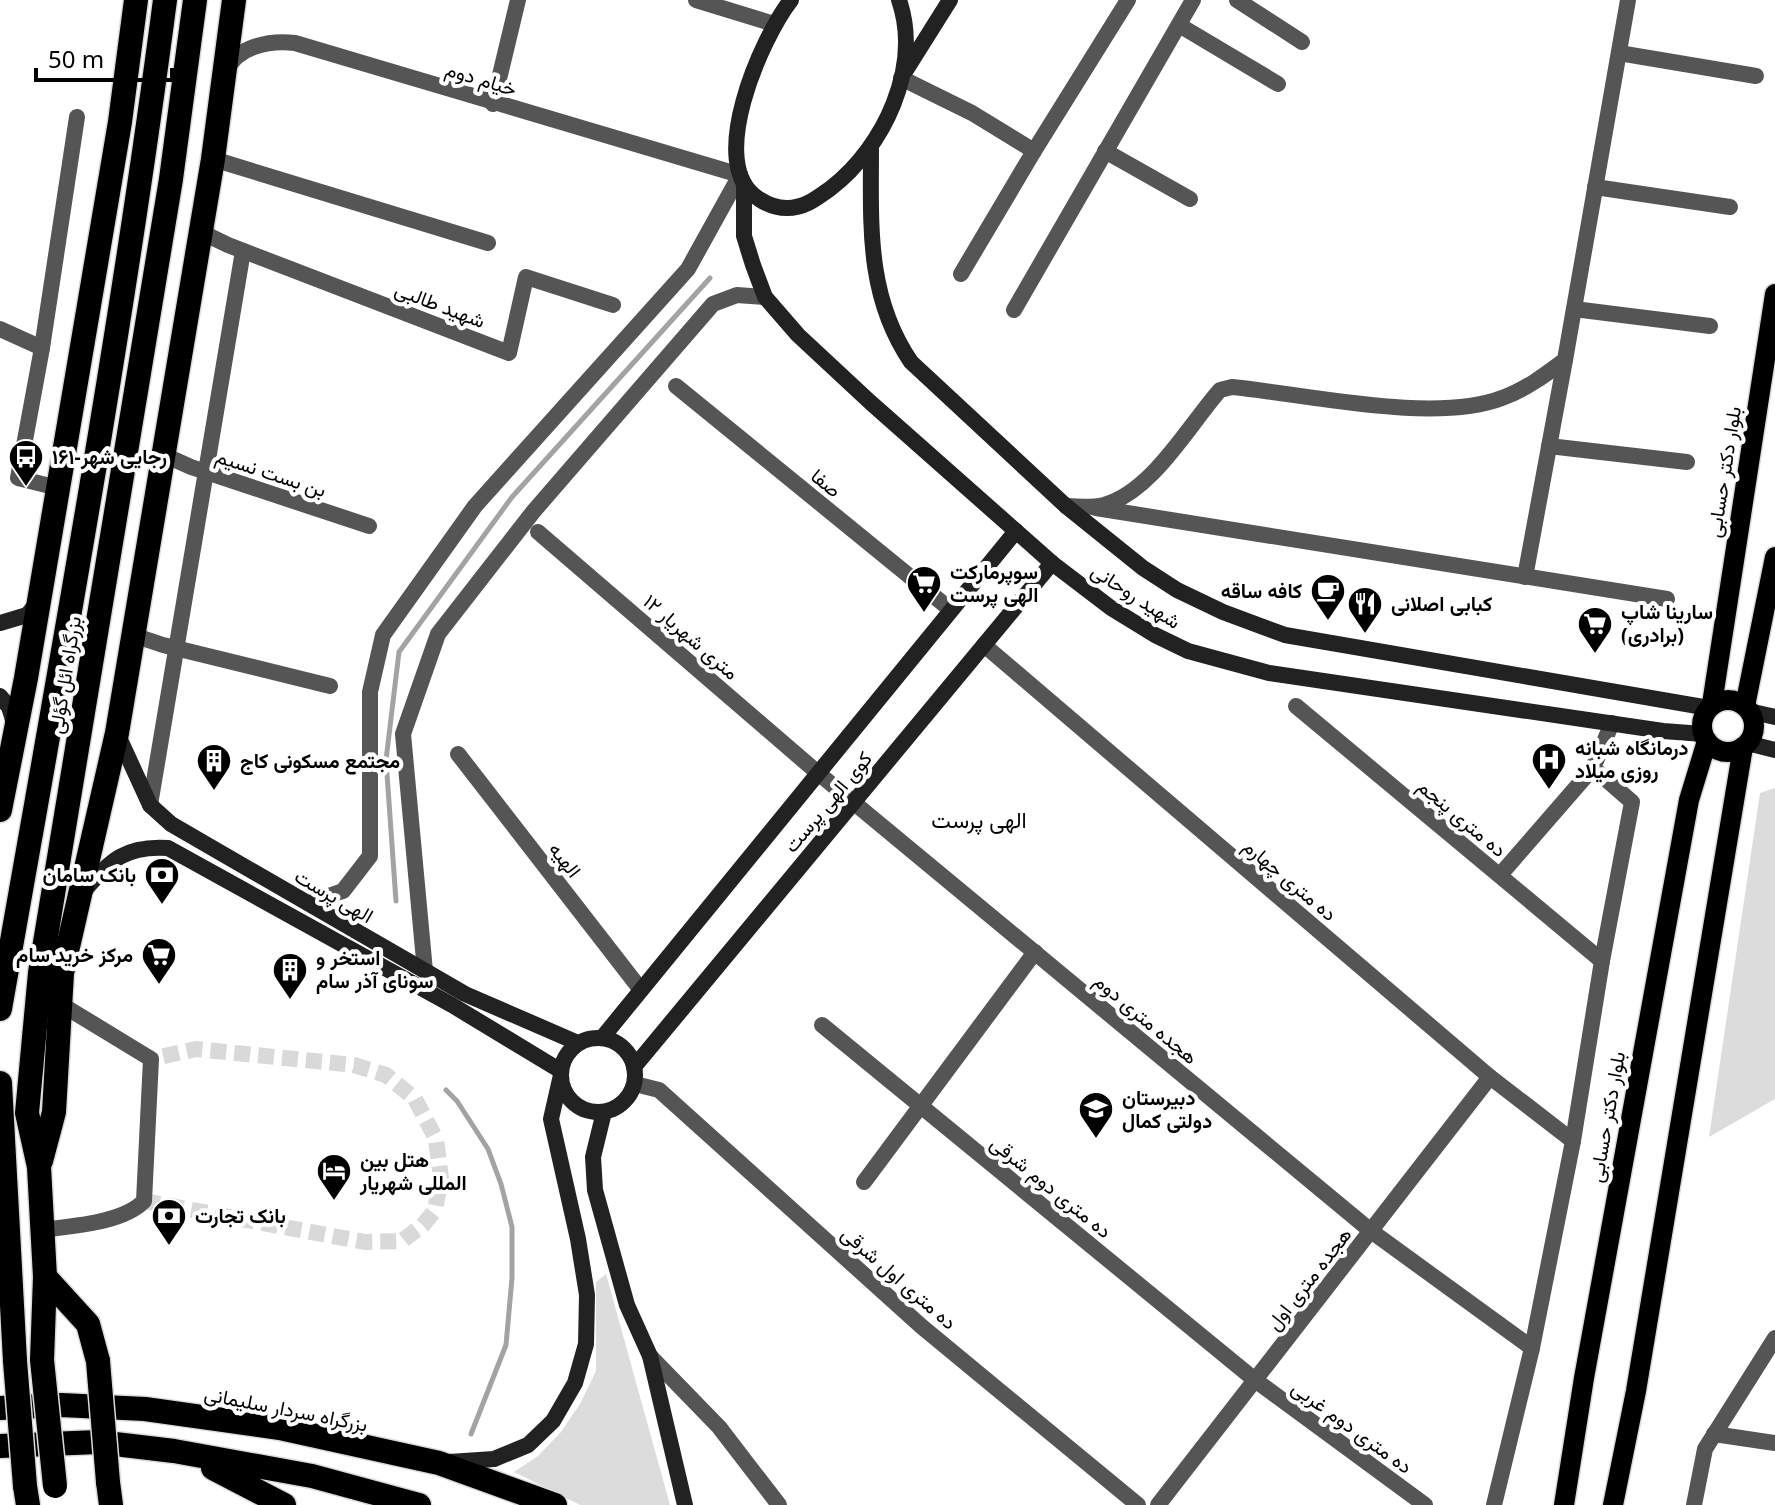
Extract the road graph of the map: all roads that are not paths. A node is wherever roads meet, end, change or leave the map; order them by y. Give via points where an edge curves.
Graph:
1 (136, 0) edge
2 (165, 0) edge
3 (195, 0) edge
4 (234, 0) edge
5 (518, 0) edge
6 (696, 0) edge
7 (899, 0) edge
8 (950, 0) edge
9 (1128, 0) edge
10 (1193, 0) edge
11 (1237, 0) edge
12 (1628, 0) edge
13 (787, 2) edge
14 (774, 24) junction
15 (1179, 25) junction
16 (1302, 42) dead end
17 (1619, 53) junction
18 (1756, 76) dead end
19 (225, 78) junction
20 (901, 78) junction
21 (1278, 84) dead end
22 (493, 104) junction
23 (77, 117) dead end
24 (871, 148) junction
25 (1034, 151) junction
26 (1105, 151) junction
27 (213, 159) junction
28 (742, 180) junction
29 (1595, 187) junction
30 (1190, 199) dead end
31 (1730, 207) dead end
32 (199, 231) junction
33 (488, 243) dead end
34 (243, 251) junction
35 (961, 274) dead end
36 (1775, 294) edge
37 (765, 297) junction
38 (613, 305) dead end
39 (1574, 309) junction
40 (1014, 310) dead end
41 (1710, 326) dead end
42 (0, 329) edge
43 (42, 348) junction
44 (1565, 360) junction
45 (676, 386) dead end
46 (1549, 446) junction
47 (162, 454) junction
48 (1687, 462) dead end
49 (206, 472) junction
50 (58, 488) junction
51 (1066, 506) junction
52 (1090, 507) junction
53 (369, 526) dead end
54 (1016, 531) junction
55 (538, 532) dead end
56 (1775, 557) edge
57 (1052, 563) junction
58 (1525, 577) junction
59 (1667, 599) dead end
60 (39, 602) junction
61 (951, 610) junction
62 (0, 623) edge
63 (133, 635) junction
64 (984, 645) junction
65 (176, 648) junction
66 (330, 686) dead end
67 (0, 696) edge
68 (1296, 706) dead end
69 (1711, 706) junction
70 (1747, 708) junction
71 (1775, 717) edge
72 (1612, 723) junction
73 (16, 729) junction
74 (117, 733) junction
75 (1705, 737) junction
76 (1745, 745) junction
77 (1775, 750) edge
78 (458, 754) dead end
79 (1593, 768) junction
80 (818, 773) junction
81 (854, 802) junction
82 (150, 805) junction
83 (0, 810) edge
84 (1500, 875) junction
85 (78, 897) junction
86 (308, 903) junction
87 (1035, 952) junction
88 (1602, 961) junction
89 (425, 971) junction
90 (641, 990) junction
91 (59, 1003) junction
92 (0, 1009) edge
93 (822, 1025) dead end
94 (602, 1038) junction
95 (578, 1043) junction
96 (634, 1067) junction
97 (561, 1073) junction
98 (1490, 1077) junction
99 (0, 1083) edge
100 (635, 1084) junction
101 (921, 1106) junction
102 (604, 1112) junction
103 (1573, 1141) junction
104 (39, 1167) junction
105 (864, 1182) dead end
106 (42, 1230) junction
107 (1371, 1231) junction
108 (45, 1277) junction
109 (1775, 1338) edge
110 (1532, 1348) junction
111 (650, 1356) junction
112 (1255, 1380) junction
113 (3, 1406) edge
114 (1714, 1434) junction
115 (1775, 1443) edge
116 (0, 1446) edge
117 (174, 1451) junction
118 (439, 1463) junction
119 (110, 1494) edge
120 (27, 1495) edge
121 (56, 1496) edge
122 (284, 1505) edge
123 (419, 1505) edge
124 (555, 1505) edge
125 (685, 1505) edge
126 (779, 1505) edge
127 (1138, 1505) edge
128 (1158, 1505) edge
129 (1425, 1505) edge
130 (1494, 1505) edge
131 (1564, 1505) edge
132 (1613, 1505) edge
133 (1694, 1505) edge

1 - 50 highway
2 - 92 highway, بزرگراه ائل گؤلی via 143,167
3 - 104 highway, بزرگراه ائل گؤلی via 171,179 40,973 27,1113
4 - 19 highway
5 - 22 street
6 - 14 street
7 - 20 main road via 907,32
8 - 20 main road
9 - 25 street
10 - 15 street
11 - 16 street
12 - 17 street
13 - 14 main road, شهید روحانی
14 - 28 main road, شهید روحانی via 754,67 738,124
15 - 21 street
15 - 26 street
17 - 18 street
17 - 29 street
19 - 22 street, خیام دوم via 227,67 244,52 278,41
19 - 27 highway
20 - 24 main road
20 - 25 street
22 - 28 street, خیام دوم
23 - 43 street
24 - 28 main road via 847,175 805,206 769,205 751,195
24 - 51 main road, شهید روحانی via 875,277 897,341 911,362
25 - 35 street
26 - 30 street
26 - 40 street
27 - 32 highway
27 - 33 street
28 - 37 main road, شهید روحانی via 744,236
28 - 86 street via 688,269 475,506 383,635 370,692 370,856 343,891
29 - 31 street
29 - 39 street
32 - 34 street, شهید طالبی
32 - 47 highway
34 - 38 street, شهید طالبی via 509,353 526,277
34 - 49 street
36 - 69 main road, بلوار دکتر حسابی
37 - 54 main road, شهید روحانی via 798,335
37 - 89 street via 737,295 713,304 533,512 438,634 403,734
39 - 41 street
39 - 44 street
42 - 43 street
43 - 50 street via 18,478
44 - 46 street
44 - 52 street via 1499,400 1444,409 1232,387 1220,390 1147,479 1107,504
45 - 61 street, صفا
46 - 48 street
46 - 58 street
47 - 49 street, بن بست نسیم
47 - 63 highway
49 - 53 street, بن بست نسیم
49 - 65 street
50 - 60 highway
51 - 52 street
51 - 69 main road, شهید روحانی via 1177,590 1285,635
52 - 58 street
54 - 57 main road, شهید روحانی
54 - 61 main road, کوی الهی پرست
55 - 80 street, ۱۲ متری شهریار
56 - 70 main road
57 - 64 main road, کوی الهی پرست
57 - 72 main road, شهید روحانی via 1155,635 1220,661 1269,673
58 - 59 street
60 - 62 main road via 27,615
60 - 73 highway
61 - 80 main road, کوی الهی پرست
63 - 65 street
63 - 74 highway
64 - 81 main road, کوی الهی پرست
64 - 98 street, ده متری چهارم
65 - 66 street
65 - 82 street
67 - 73 main road
68 - 84 street, ده متری پنجم
69 - 70 main road via 1726,699
69 - 75 main road via 1702,720
70 - 71 main road
70 - 76 main road via 1754,727
72 - 75 main road, شهید روحانی
72 - 79 street
73 - 83 highway
74 - 82 main road, الهی پرست
74 - 85 highway
75 - 76 main road via 1724,751
75 - 131 main road, بلوار دکتر حسابی via 1689,800
76 - 77 main road
76 - 132 main road
78 - 90 street, الهیه
79 - 84 street
79 - 88 street via 1632,802
80 - 81 street, ۱۲ متری شهریار
80 - 90 main road, کوی الهی پرست
81 - 87 street, هجده متری دوم
81 - 96 main road, کوی الهی پرست
82 - 86 main road, الهی پرست via 171,824
84 - 88 street, ده متری پنجم
85 - 91 highway
85 - 97 main road, الهی پرست via 108,864 144,846 168,848 452,1005
86 - 89 main road, الهی پرست
87 - 101 street
87 - 107 street, هجده متری دوم
88 - 103 street
89 - 95 main road, الهی پرست
90 - 94 main road, کوی الهی پرست
91 - 104 highway via 54,1112
91 - 106 street via 151,1059 144,1201 134,1211
93 - 101 street, ده متری دوم شرقی
94 - 95 main road
94 - 96 main road via 624,1048
95 - 97 main road
96 - 100 main road
97 - 102 main road via 569,1099 579,1107
97 - 118 main road via 551,1119 587,1295 586,1344 575,1383 553,1421 528,1445 494,1459
98 - 103 street, ده متری چهارم
98 - 107 street, هجده متری اول
99 - 120 highway, bridge
100 - 102 main road via 624,1102
100 - 127 street, ده متری اول شرقی via 659,1090 921,1326
101 - 105 street
101 - 112 street, ده متری دوم شرقی
102 - 111 main road via 593,1157 595,1190 627,1305
103 - 110 street
104 - 106 highway, بزرگراه ائل گؤلی
106 - 108 highway, بزرگراه ائل گؤلی
107 - 110 street, هجده متری دوم
107 - 112 street, هجده متری اول
108 - 119 highway, bridge via 88,1324 98,1361
108 - 121 highway, بزرگراه ائل گؤلی, bridge via 42,1360
109 - 114 street
110 - 130 street
111 - 125 main road
111 - 126 street via 719,1427
112 - 128 street, هجده متری اول
112 - 129 street, ده متری دوم غربی
113 - 118 highway, بزرگراه سردار سلیمانی via 182,1413
114 - 115 street
114 - 133 street via 1705,1449
116 - 117 highway via 98,1442
117 - 122 highway
117 - 123 highway via 312,1476
118 - 124 highway, بزرگراه سردار سلیمانی

